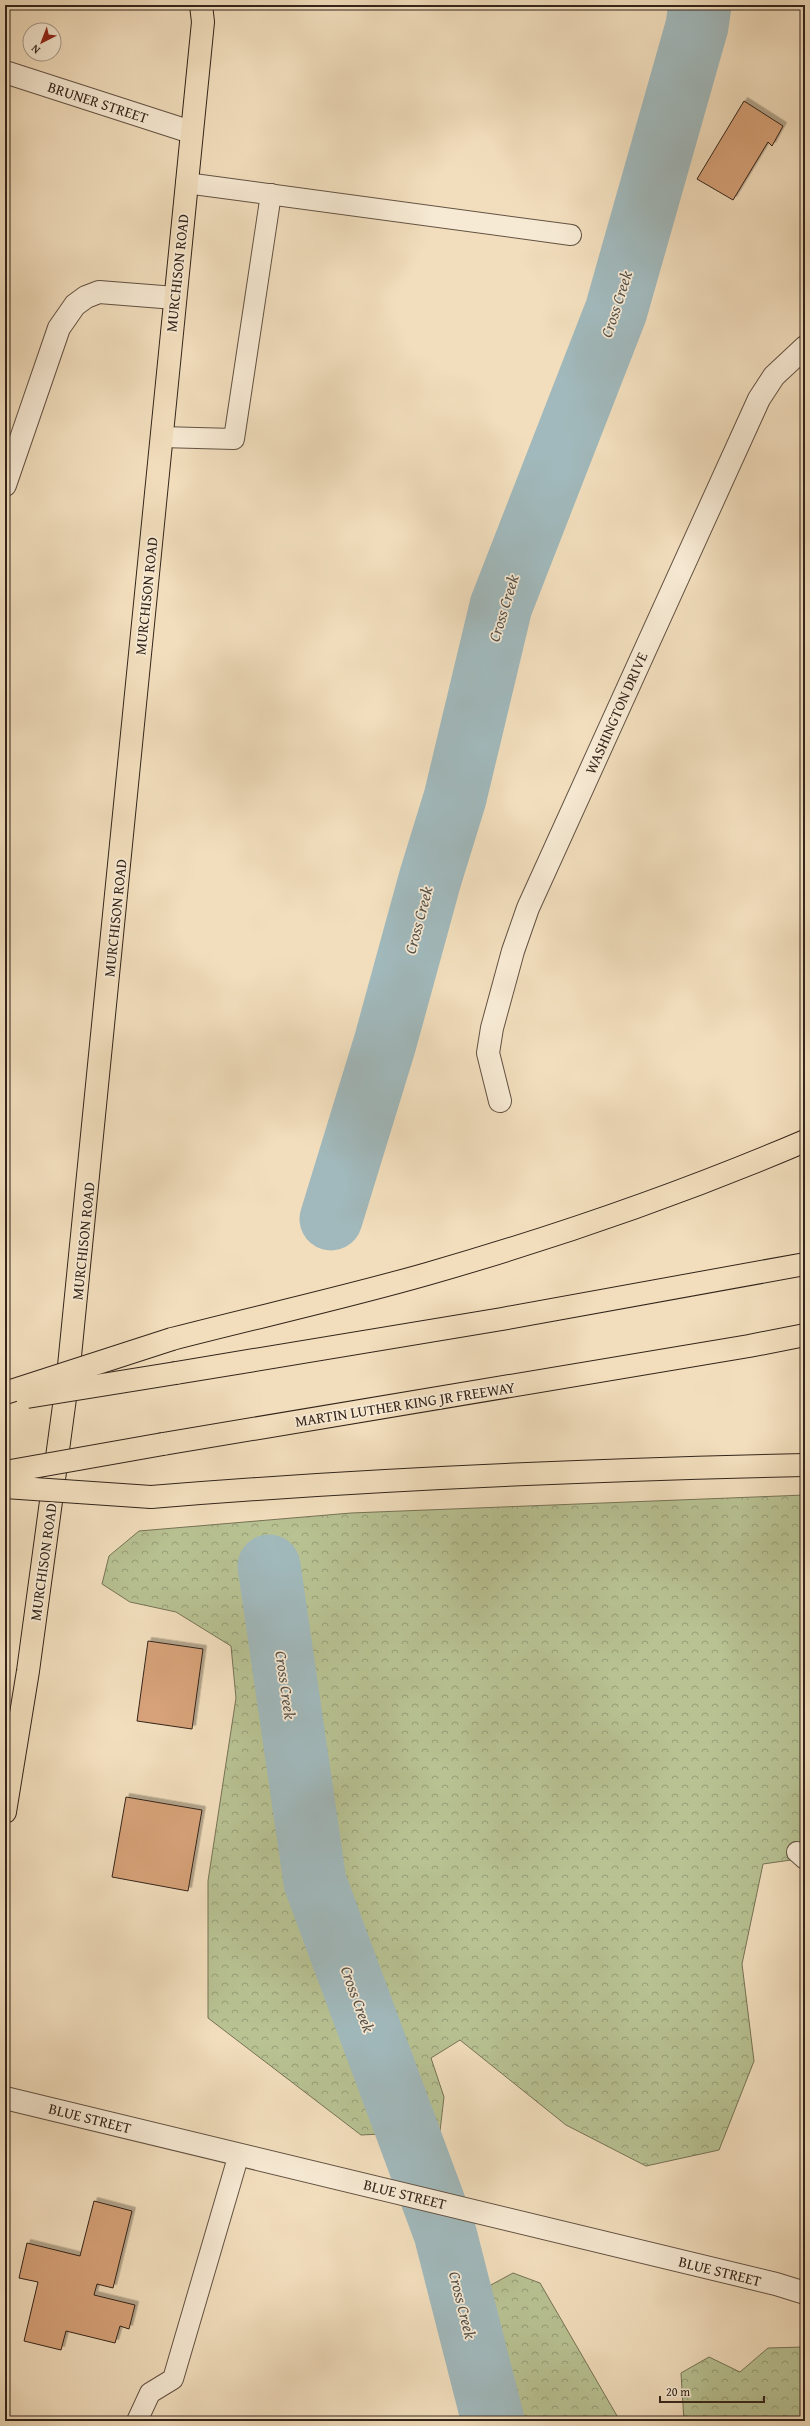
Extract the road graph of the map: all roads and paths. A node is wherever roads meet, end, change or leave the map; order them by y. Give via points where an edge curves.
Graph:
1 (205, 11) edge
2 (5, 72) edge
3 (191, 132) junction
4 (186, 183) junction
5 (271, 194) junction
6 (571, 235) dead end
7 (175, 298) junction
8 (805, 347) edge
9 (161, 437) junction
10 (5, 485) edge
11 (500, 1101) dead end
12 (805, 1141) edge
13 (805, 1264) edge
14 (805, 1335) edge
15 (5, 1393) edge
16 (5, 1401) edge
17 (805, 1465) edge
18 (5, 1472) edge
19 (5, 1487) edge
20 (5, 1812) edge
21 (5, 2098) edge
22 (239, 2154) junction
23 (805, 2293) edge
24 (137, 2421) edge

1 - 3 main road, MURCHISON ROAD
2 - 3 street, BRUNER STREET
3 - 4 main road, MURCHISON ROAD
4 - 5 lane
4 - 7 main road, MURCHISON ROAD
5 - 6 lane
5 - 9 lane via 234,439
7 - 9 main road, MURCHISON ROAD
7 - 10 street via 99,292 86,296 75,305 59,328
8 - 11 street, WASHINGTON DRIVE via 774,376 759,399 528,908 513,951 492,1028 488,1053
9 - 20 main road, MURCHISON ROAD via 68,1376 28,1671
12 - 15 main road, bridge via 660,1198 529,1243 427,1274 172,1339
13 - 16 main road, bridge via 502,1319
14 - 18 main road, MARTIN LUTHER KING JR FREEWAY, bridge
17 - 19 main road, bridge via 438,1478 296,1485 151,1497
21 - 22 street, BLUE STREET
22 - 23 street, BLUE STREET
22 - 24 lane via 173,2379 150,2393

